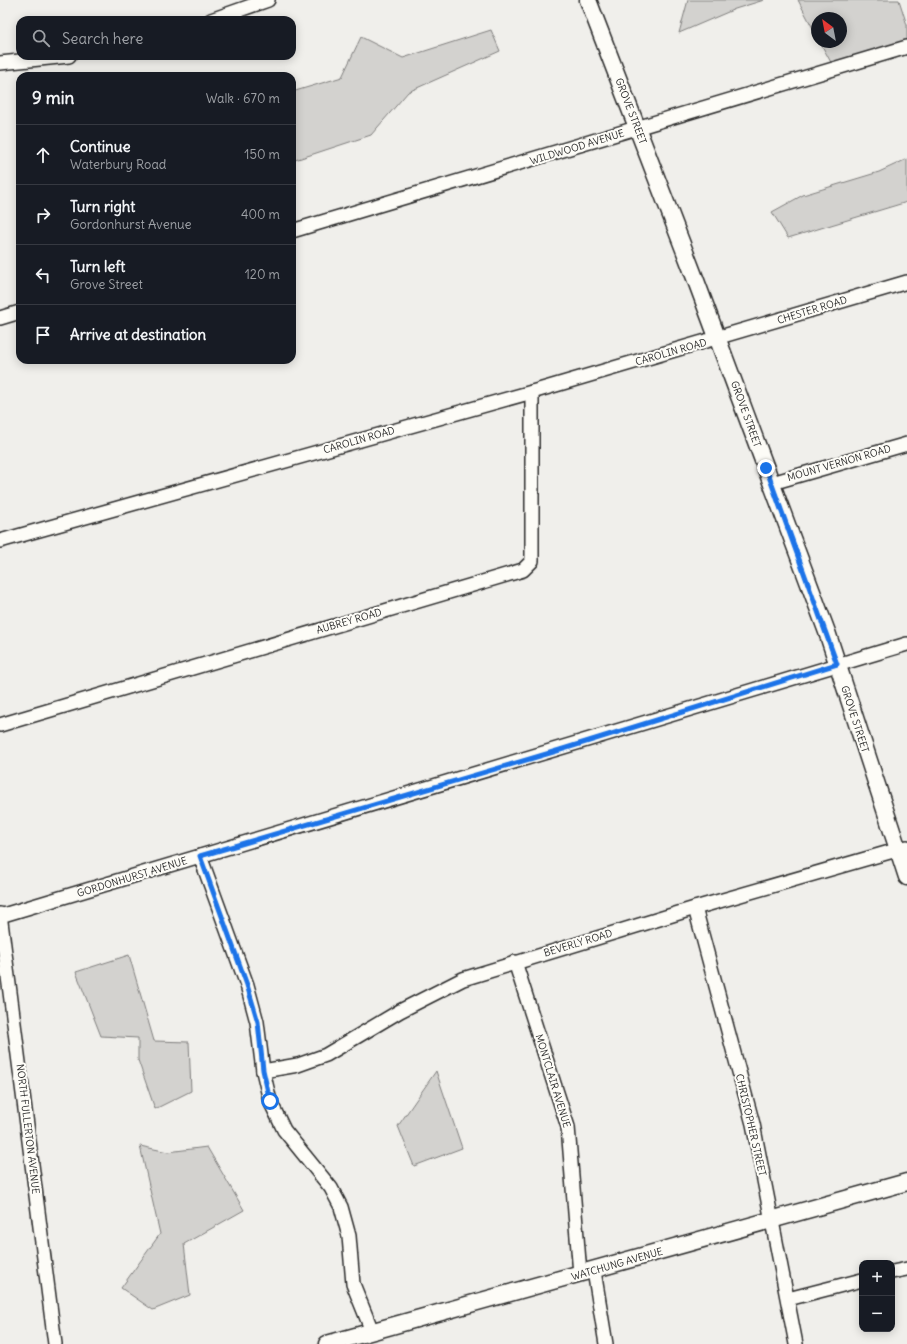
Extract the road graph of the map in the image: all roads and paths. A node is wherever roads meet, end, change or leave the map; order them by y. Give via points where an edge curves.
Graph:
1 (268, 0) edge
2 (588, 0) edge
3 (222, 16) edge
4 (907, 47) edge
5 (30, 60) edge
6 (0, 63) edge
7 (638, 129) junction
8 (296, 230) edge
9 (907, 282) edge
10 (16, 313) edge
11 (0, 318) edge
12 (718, 339) junction
13 (532, 392) junction
14 (907, 444) edge
15 (772, 483) junction
16 (0, 541) edge
17 (907, 644) edge
18 (837, 664) junction
19 (0, 725) edge
20 (902, 848) edge
21 (200, 856) junction
22 (907, 878) edge
23 (695, 908) junction
24 (0, 916) edge
25 (515, 962) junction
26 (263, 1070) junction
27 (907, 1182) edge
28 (774, 1220) junction
29 (907, 1269) edge
30 (895, 1271) edge
31 (587, 1272) junction
32 (859, 1281) edge
33 (788, 1300) junction
34 (372, 1331) junction
35 (55, 1344) edge
36 (327, 1344) edge
37 (606, 1344) edge
38 (796, 1344) edge

1 - 3 street
2 - 7 main road, GROVE STREET
4 - 7 street, WILDWOOD AVENUE
5 - 6 street
7 - 8 street, WILDWOOD AVENUE
7 - 12 main road, GROVE STREET
9 - 12 street, CHESTER ROAD
10 - 11 street
12 - 13 street, CAROLIN ROAD
12 - 15 main road, GROVE STREET
13 - 16 street, CAROLIN ROAD
13 - 19 street, AUBREY ROAD via 532,561 523,570
14 - 15 street, MOUNT VERNON ROAD
15 - 18 main road, GROVE STREET
17 - 18 street, GORDONHURST AVENUE
18 - 20 main road, GROVE STREET
18 - 21 street, GORDONHURST AVENUE via 560,750
20 - 22 main road, GROVE STREET
20 - 23 street, BEVERLY ROAD
21 - 24 street, GORDONHURST AVENUE
21 - 26 street via 258,1022
23 - 25 street, BEVERLY ROAD
23 - 28 street, CHRISTOPHER STREET via 753,1124
24 - 35 street, NORTH FULLERTON AVENUE
25 - 26 street, BEVERLY ROAD via 463,979 400,1010 326,1054 298,1065
25 - 31 street, MONTCLAIR AVENUE via 568,1127
26 - 34 street via 270,1101 284,1130 331,1188 341,1207 349,1236 353,1284
27 - 28 main road, WATCHUNG AVENUE
28 - 31 main road, WATCHUNG AVENUE
28 - 33 street, CHRISTOPHER STREET
29 - 30 street
31 - 34 main road, WATCHUNG AVENUE
31 - 37 street, MONTCLAIR AVENUE
32 - 33 street
33 - 38 street, CHRISTOPHER STREET
34 - 36 main road, WATCHUNG AVENUE

